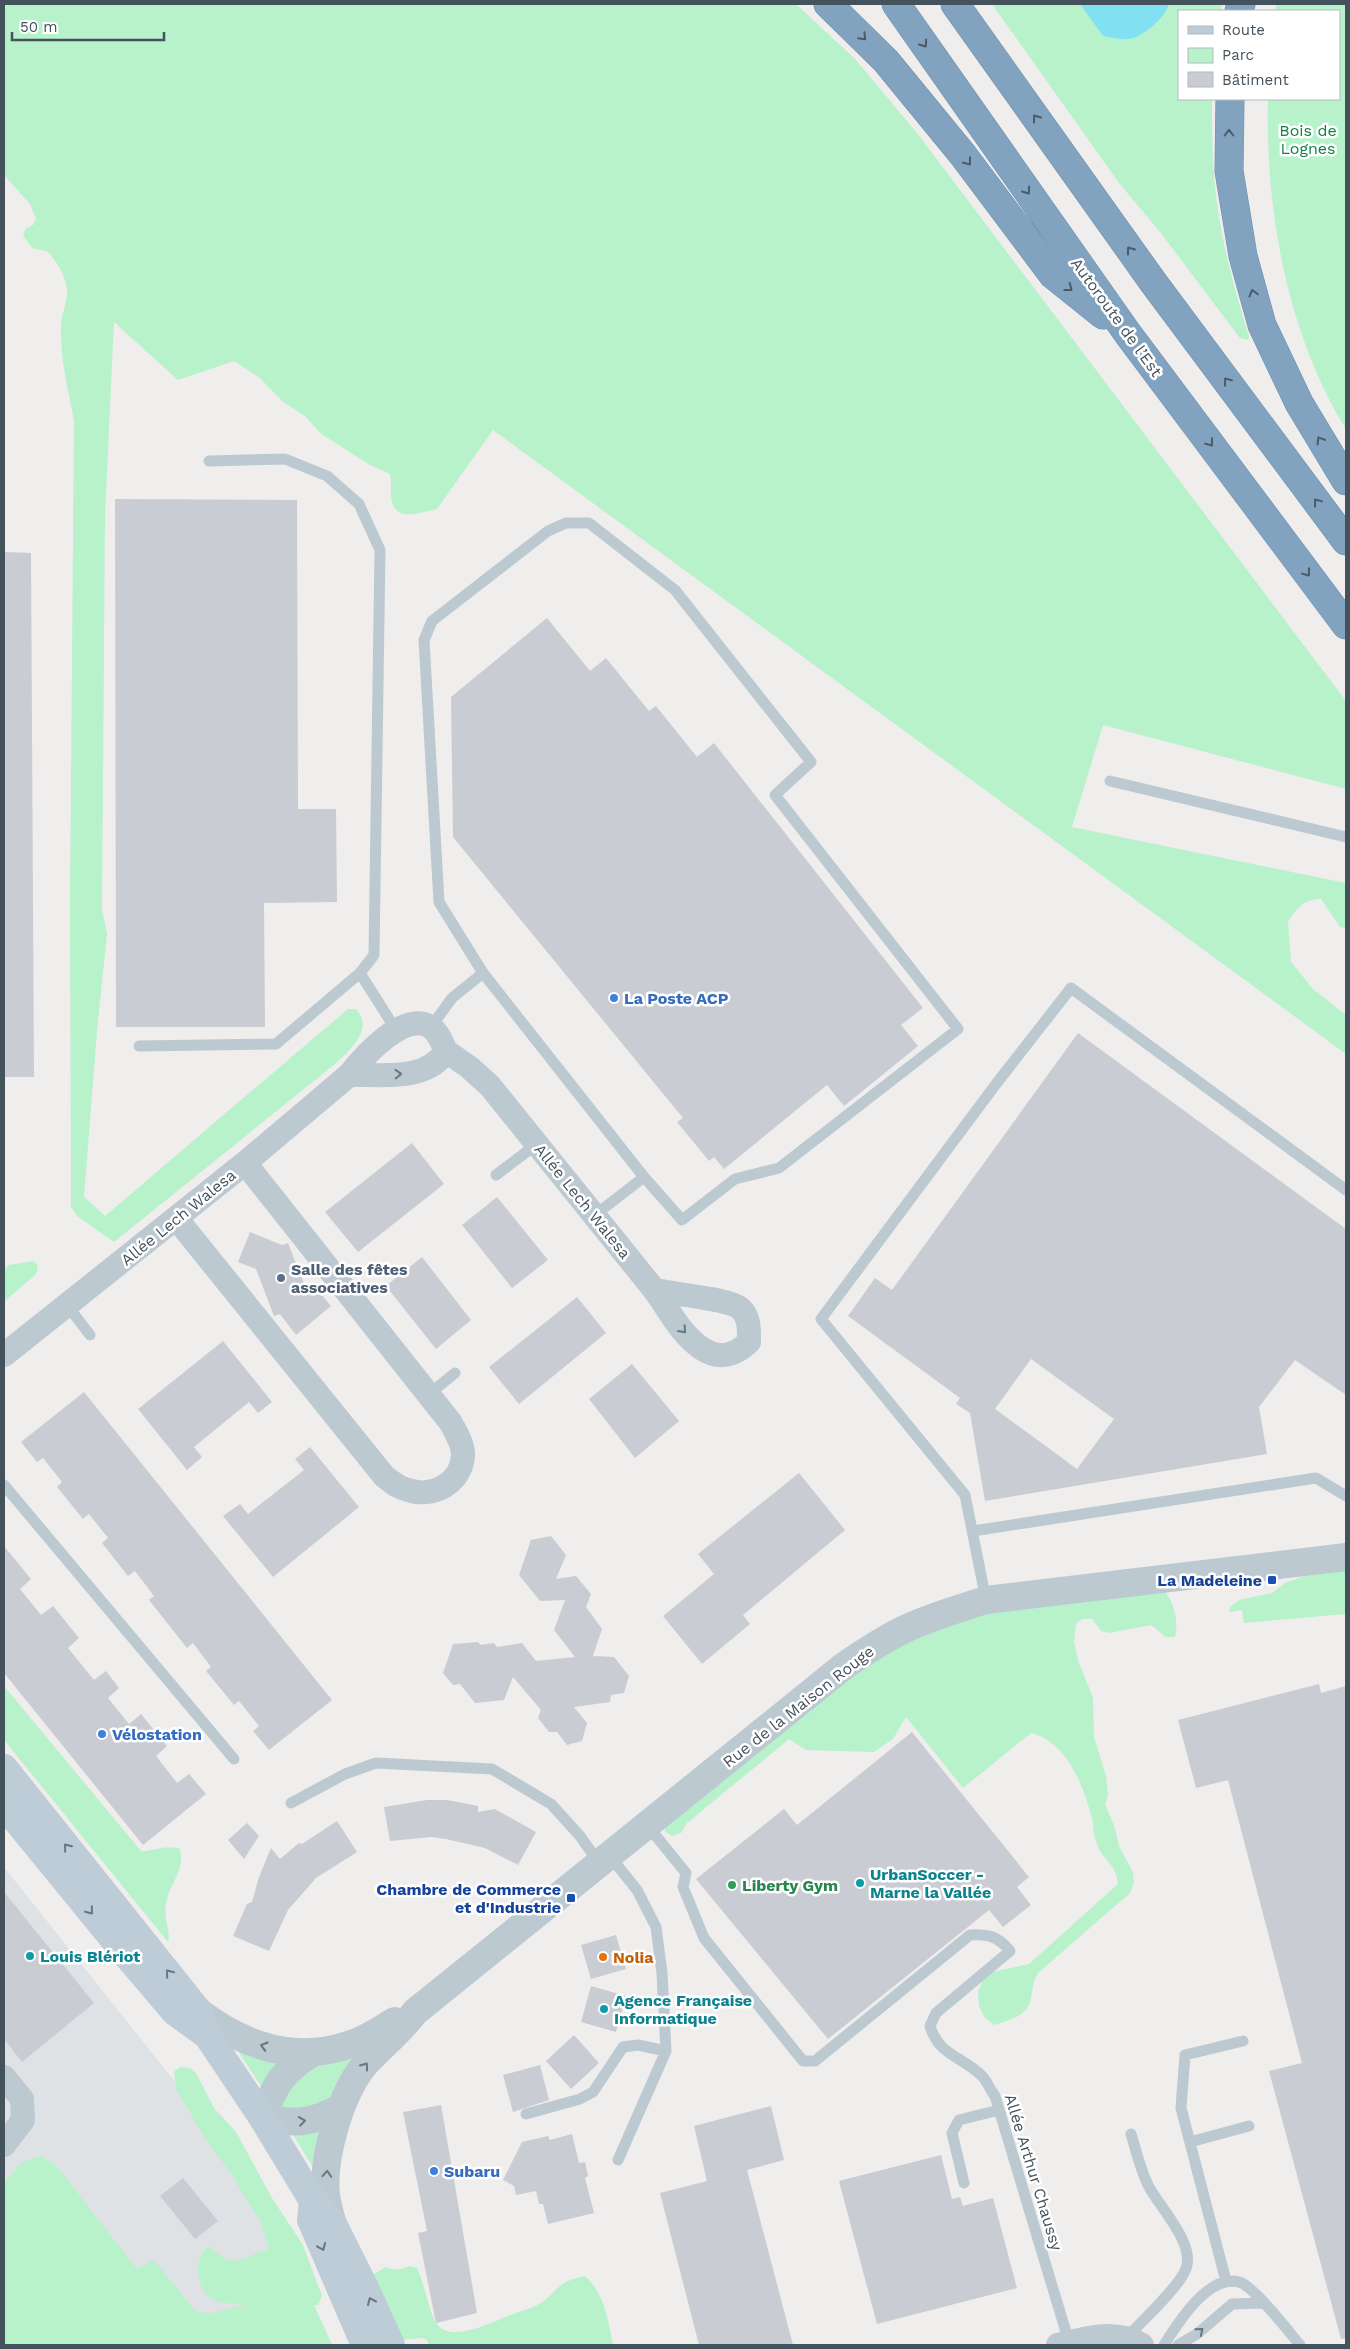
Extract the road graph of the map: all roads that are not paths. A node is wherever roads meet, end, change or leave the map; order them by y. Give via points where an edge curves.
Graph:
1 (828, 4) edge
2 (896, 4) edge
3 (955, 4) edge
4 (1230, 100) edge
5 (1128, 334) junction
6 (209, 461) dead end
7 (1346, 481) edge
8 (1346, 541) edge
9 (1346, 625) edge
10 (1110, 781) dead end
11 (1346, 837) edge
12 (360, 973) junction
13 (483, 973) junction
14 (431, 1027) junction
15 (396, 1030) junction
16 (138, 1046) dead end
17 (446, 1051) junction
18 (349, 1075) junction
19 (537, 1144) junction
20 (245, 1163) junction
21 (496, 1175) dead end
22 (644, 1176) junction
23 (1346, 1190) edge
24 (594, 1215) junction
25 (176, 1218) junction
26 (655, 1290) dead end
27 (67, 1305) junction
28 (90, 1335) dead end
29 (4, 1355) edge
30 (455, 1373) dead end
31 (428, 1395) junction
32 (4, 1484) edge
33 (1346, 1496) edge
34 (973, 1531) junction
35 (1346, 1557) edge
36 (986, 1600) junction
37 (234, 1759) dead end
38 (4, 1768) edge
39 (291, 1803) dead end
40 (4, 1805) edge
41 (647, 1824) junction
42 (604, 1859) junction
43 (415, 2012) junction
44 (203, 2024) junction
45 (1243, 2041) dead end
46 (666, 2051) junction
47 (312, 2052) junction
48 (4, 2077) edge
49 (340, 2108) junction
50 (999, 2110) junction
51 (526, 2114) dead end
52 (262, 2117) junction
53 (1249, 2126) dead end
54 (1131, 2134) dead end
55 (1190, 2142) junction
56 (4, 2145) edge
57 (618, 2160) dead end
58 (964, 2183) dead end
59 (313, 2201) junction
60 (332, 2222) junction
61 (1226, 2281) junction
62 (1264, 2303) junction
63 (1134, 2341) edge
64 (1064, 2344) edge
65 (365, 2345) edge
66 (391, 2345) edge
67 (1164, 2345) edge
68 (1178, 2345) edge
69 (1300, 2345) edge

1 -> 5 highway via 886,61 963,155 1053,275
2 -> 5 highway, Autoroute de l’Est
8 -> 3 highway via 1158,289
7 -> 4 highway via 1299,403 1262,325 1243,256 1229,171
5 -> 9 highway, Autoroute de l’Est
6 - 12 lane via 285,459 327,476 359,504 380,550 374,955
10 - 11 lane
12 - 15 lane
12 - 16 lane via 276,1044
13 - 14 lane via 452,998
13 - 22 lane
13 - 22 lane via 439,902 424,640 432,621 548,531 566,523 589,523 675,590 811,762 775,795 958,1029 779,1168 735,1179 682,1220
14 - 15 street, Allée Lech Walesa via 418,1022
14 - 17 street, Allée Lech Walesa
15 - 18 street, Allée Lech Walesa via 362,1059
18 -> 17 street via 429,1069 440,1062
17 - 19 street, Allée Lech Walesa via 490,1086
18 - 20 street, Allée Lech Walesa
19 - 21 lane
19 - 24 street, Allée Lech Walesa
20 - 25 street, Allée Lech Walesa
20 - 31 street
22 - 24 lane
23 - 34 lane via 1071,988 821,1319 965,1495
24 - 26 street, Allée Lech Walesa
25 - 27 street, Allée Lech Walesa
25 - 31 street via 384,1476 398,1487 410,1491 442,1489 461,1468 460,1440 451,1423
27 - 28 lane
27 - 29 street, Allée Lech Walesa
30 - 31 lane
32 - 37 lane
33 - 34 lane via 1316,1478
34 - 36 lane
35 - 36 street, Rue de la Maison Rouge
36 - 41 street, Rue de la Maison Rouge via 903,1630 871,1648 844,1666
44 -> 38 main road
39 - 42 lane via 345,1774 376,1763 492,1769 551,1804
40 -> 44 main road via 175,2012
41 - 42 street, Rue de la Maison Rouge
41 - 50 lane, Allée Arthur Chaussy via 686,1873 683,1887 704,1938 803,2060 815,2061 970,1935 988,1934 1003,1941 1010,1951 936,2013 930,2026 934,2038 944,2050 981,2076
42 - 43 street, Rue de la Maison Rouge
42 - 46 lane via 637,1890 656,1927
43 - 47 street via 352,2044
49 -> 43 street via 365,2064
47 -> 44 street via 286,2051 241,2039
44 - 52 main road
45 - 55 lane via 1185,2055 1181,2108
46 - 51 lane via 638,2045 623,2047 593,2092 580,2099
46 - 57 lane
47 - 52 street via 282,2076
48 - 56 street via 22,2100 23,2120
52 -> 49 street via 296,2122 324,2117
60 -> 49 street via 326,2194 327,2173
50 - 58 lane via 959,2120 952,2133
50 - 64 lane, Allée Arthur Chaussy
52 - 59 main road
53 - 55 lane
54 - 63 lane via 1148,2186 1179,2233 1187,2264 1186,2270
55 - 61 lane
59 - 60 main road
59 -> 65 main road via 311,2220
66 -> 60 main road
61 - 62 lane via 1241,2282
61 - 67 lane via 1215,2285 1186,2313
68 -> 62 lane via 1197,2334 1232,2304
62 - 69 lane
63 - 64 street via 1115,2336

